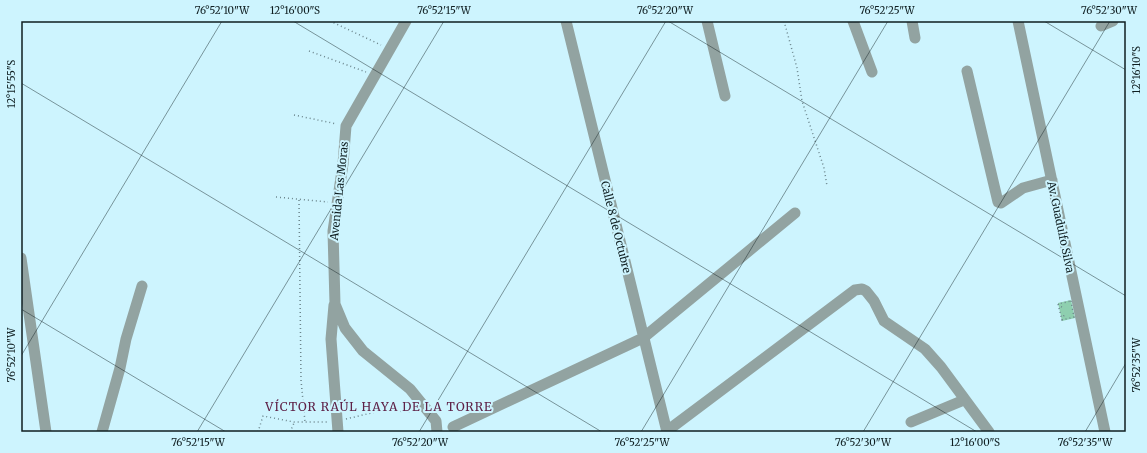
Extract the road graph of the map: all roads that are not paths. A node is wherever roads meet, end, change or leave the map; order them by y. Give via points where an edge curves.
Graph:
1 (406, 21) edge
2 (566, 21) edge
3 (707, 21) edge
4 (853, 21) edge
5 (912, 21) edge
6 (1018, 21) edge
7 (1113, 21) edge
8 (1101, 26) dead end
9 (915, 38) dead end
10 (967, 71) dead end
11 (872, 72) dead end
12 (725, 96) dead end
13 (1052, 180) junction
14 (795, 213) dead end
15 (21, 258) edge
16 (142, 286) dead end
17 (335, 292) junction
18 (643, 338) junction
19 (964, 400) junction
20 (911, 422) dead end
21 (338, 427) edge
22 (453, 427) dead end
23 (667, 431) edge
24 (46, 432) edge
25 (102, 432) edge
26 (437, 432) edge
27 (989, 432) edge
28 (1105, 432) edge

1 - 17 street, Avenida Las Moras via 346,126 333,231
2 - 18 street, Calle 8 de Octubre
3 - 12 street
4 - 11 street
5 - 9 street
6 - 13 street, Av. Guadulfo Silva
7 - 8 street
10 - 13 street via 998,202 1001,203 1023,188
13 - 28 street, Av. Guadulfo Silva
14 - 18 street
15 - 24 street
16 - 25 street
17 - 21 street via 331,339
17 - 26 street, Avenida Las Moras via 335,304 344,328 363,351 410,389 436,421
18 - 22 street
18 - 23 street, Calle 8 de Octubre
19 - 20 street
19 - 23 street via 925,349 884,321 874,300 862,289 855,290
19 - 27 street

